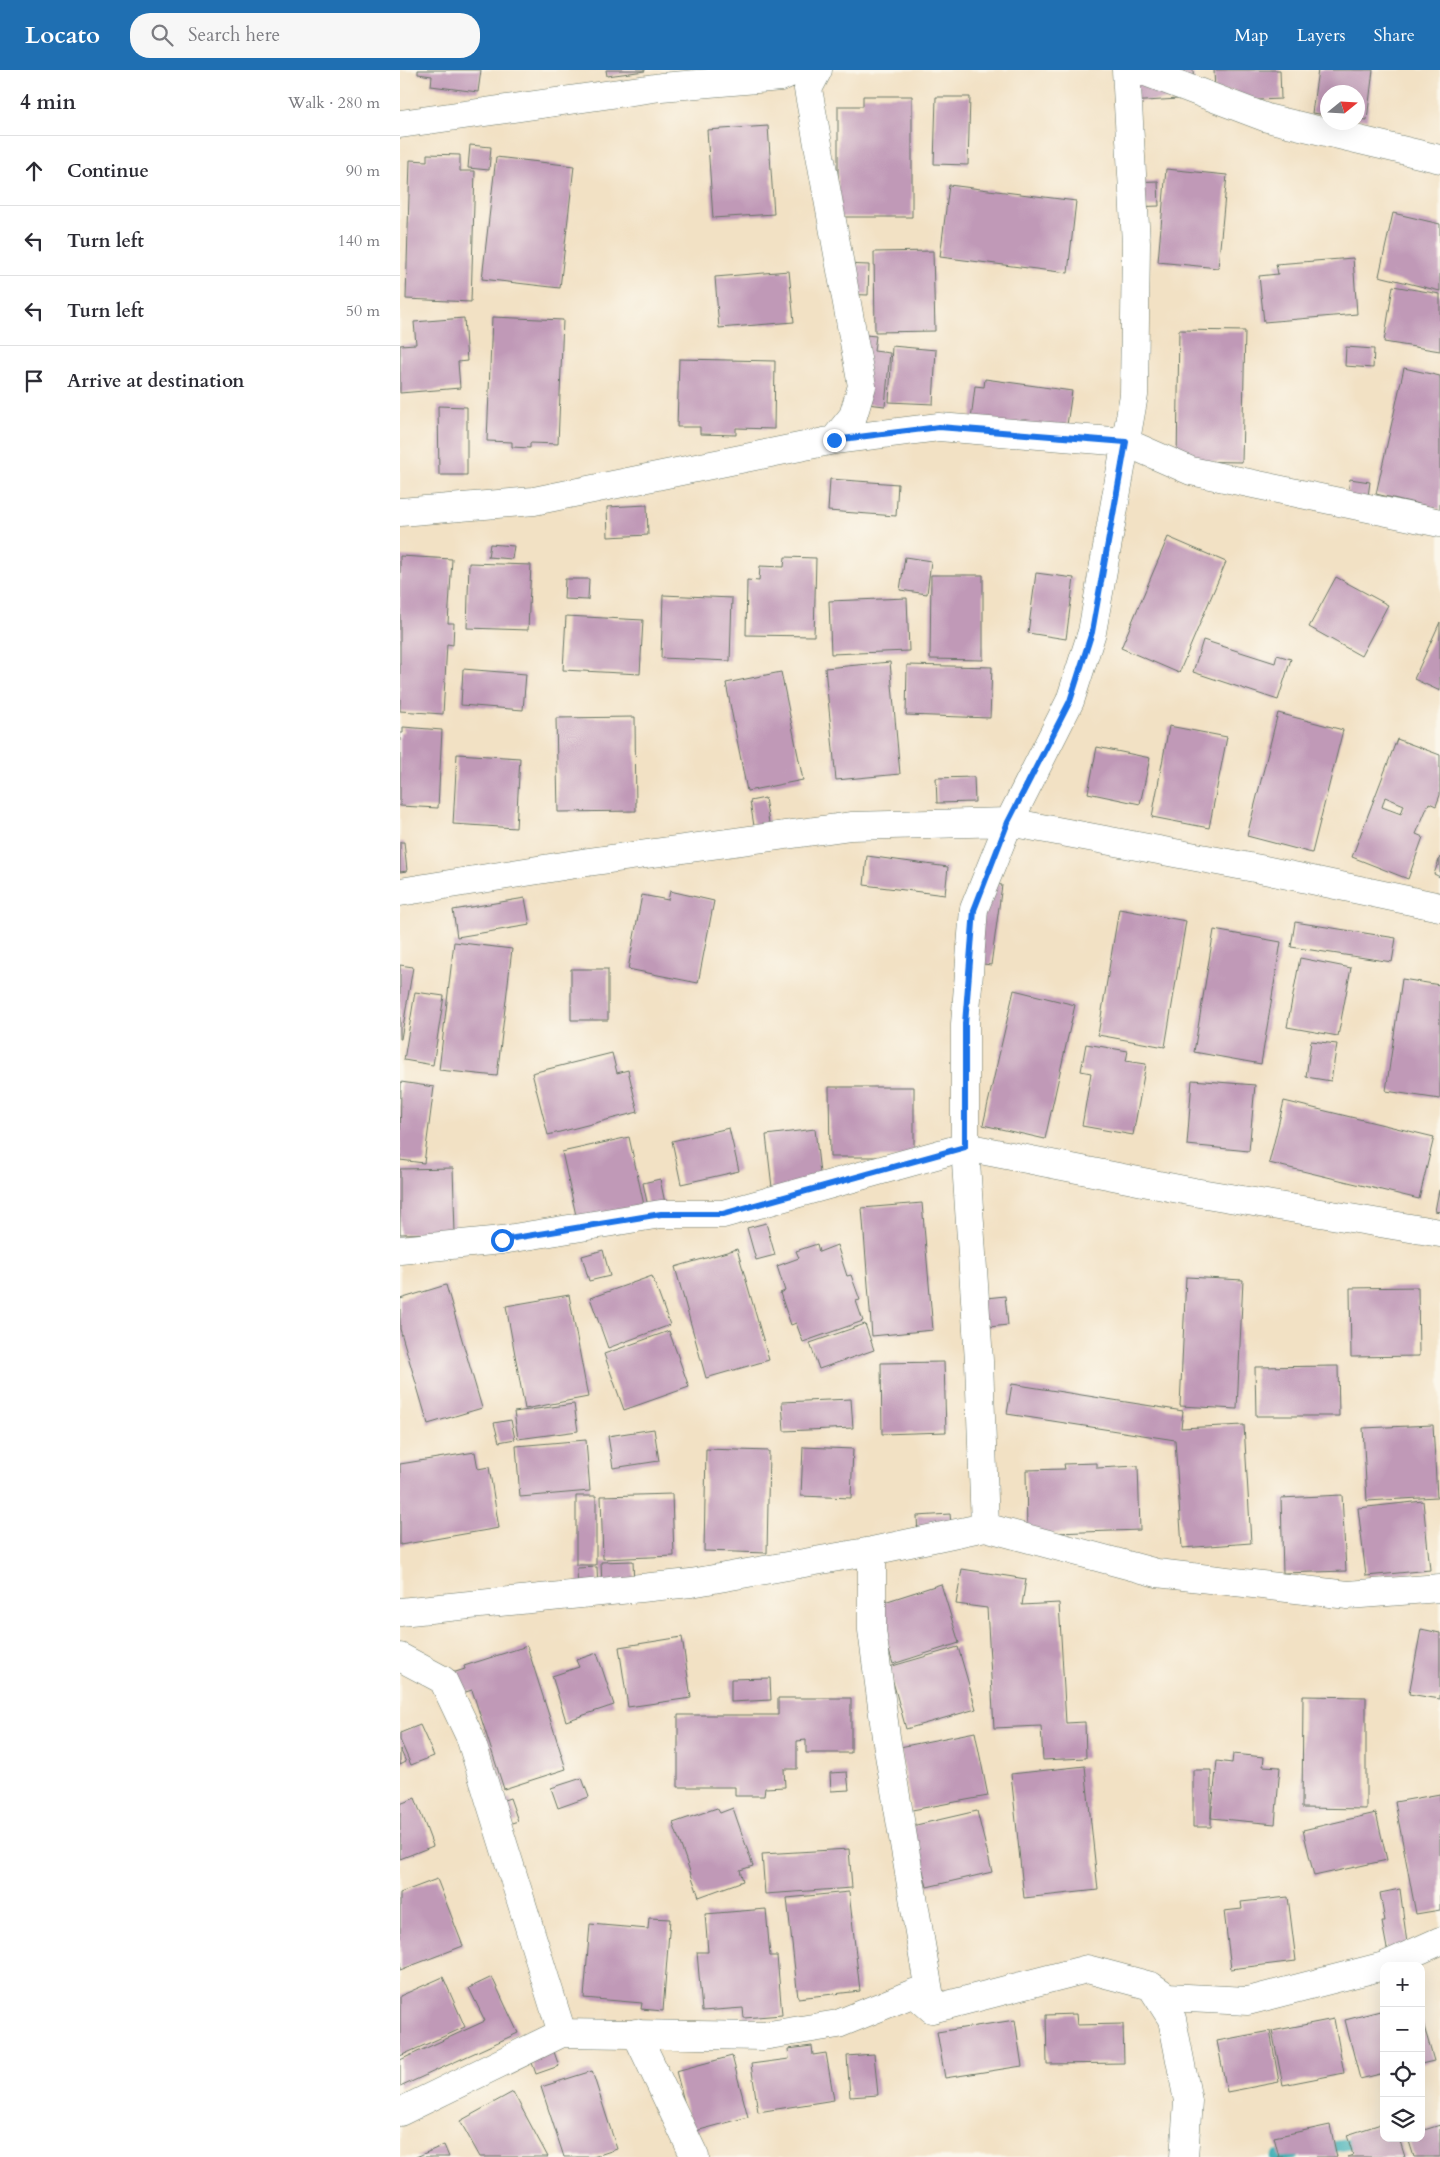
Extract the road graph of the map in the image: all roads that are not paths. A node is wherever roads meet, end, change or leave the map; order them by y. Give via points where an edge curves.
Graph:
1 (797, 70) edge
2 (818, 70) edge
3 (1126, 70) edge
4 (1140, 70) edge
5 (400, 124) edge
6 (1440, 159) edge
7 (834, 440) junction
8 (1126, 442) junction
9 (400, 512) edge
10 (1440, 523) edge
11 (1008, 822) junction
12 (400, 892) edge
13 (1440, 908) edge
14 (965, 1147) junction
15 (1440, 1233) edge
16 (400, 1250) edge
17 (985, 1527) junction
18 (872, 1551) junction
19 (1440, 1588) edge
20 (400, 1612) edge
21 (400, 1657) edge
22 (1440, 1941) edge
23 (1393, 1962) edge
24 (1380, 1967) edge
25 (1151, 1986) junction
26 (932, 2009) junction
27 (562, 2033) junction
28 (636, 2033) junction
29 (400, 2112) edge
30 (695, 2157) edge
31 (1184, 2157) edge

1 - 5 street via 781,77 661,87
2 - 7 street via 808,89 862,386 852,416
3 - 8 street via 1136,242 1134,395
4 - 6 street via 1267,118
7 - 8 street via 939,427
7 - 9 street via 534,501
8 - 10 street via 1190,471
8 - 11 street via 1092,632 1070,701
11 - 12 street via 850,826
11 - 13 street via 1260,869
11 - 14 street via 974,910 965,1024
14 - 15 street via 1194,1192
14 - 16 street via 723,1214 661,1214 502,1240
14 - 17 street via 979,1361
17 - 18 street
17 - 19 street via 1157,1573 1348,1595
18 - 20 street via 691,1583
18 - 26 street via 875,1659
21 - 27 street via 443,1680 470,1737
22 - 23 street
24 - 25 street via 1248,2001 1167,1998
25 - 26 street via 1087,1969
25 - 31 street via 1172,2019 1188,2102
26 - 28 street via 914,1993 838,2024 763,2036
27 - 28 street
27 - 29 street
28 - 30 street

